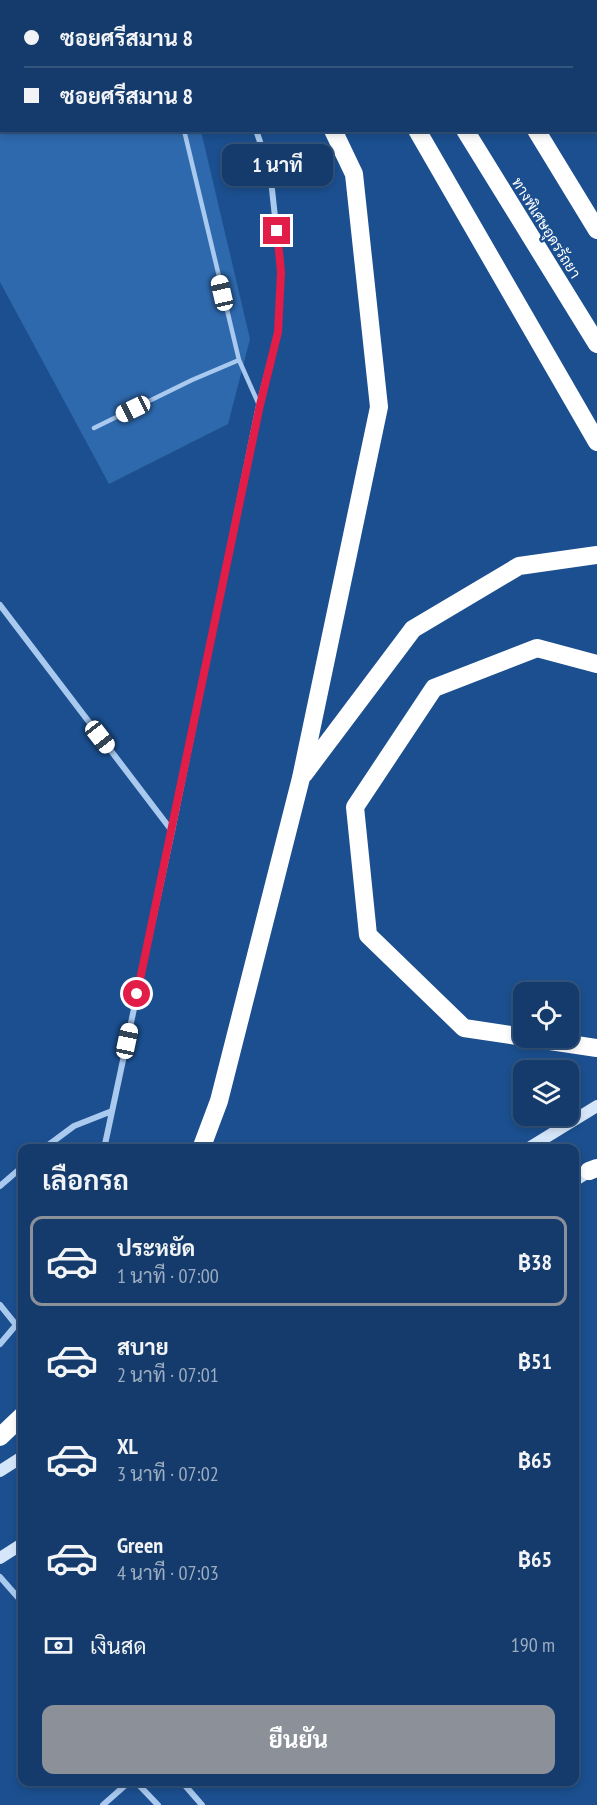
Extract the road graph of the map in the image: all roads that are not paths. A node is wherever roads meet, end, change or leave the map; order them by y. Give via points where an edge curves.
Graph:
1 (184, 132) edge
2 (257, 132) edge
3 (334, 132) edge
4 (418, 132) edge
5 (466, 132) edge
6 (537, 132) edge
7 (597, 230) edge
8 (597, 344) edge
9 (239, 360) junction
10 (260, 405) junction
11 (94, 428) dead end
12 (597, 442) edge
13 (597, 555) edge
14 (0, 605) edge
15 (597, 664) edge
16 (301, 778) junction
17 (172, 831) junction
18 (513, 1035) edge
19 (579, 1045) edge
20 (597, 1048) edge
21 (597, 1106) edge
22 (112, 1111) junction
23 (50, 1144) edge
24 (105, 1144) edge
25 (203, 1144) edge
26 (535, 1144) edge
27 (18, 1170) edge
28 (0, 1186) edge
29 (0, 1305) edge
30 (17, 1326) joint
31 (0, 1344) edge
32 (18, 1420) edge
33 (0, 1437) edge
34 (18, 1460) edge
35 (0, 1471) edge
36 (18, 1547) edge
37 (0, 1558) edge
38 (0, 1577) edge
39 (18, 1597) edge
40 (125, 1786) edge
41 (140, 1786) edge
42 (185, 1786) edge
43 (104, 1805) edge
44 (158, 1805) edge
45 (202, 1805) edge

1 - 9 lane
2 - 10 street via 270,171 281,272 278,332
3 - 16 highway via 354,174 379,406
4 - 12 highway
5 - 8 highway, ทางพิเศษอุดรรัถยา
6 - 7 highway
9 - 10 lane
9 - 11 lane
10 - 17 street
13 - 16 highway via 519,566 413,629
14 - 17 street
15 - 18 highway via 537,648 434,688 355,807 368,935 464,1028
16 - 25 highway via 219,1101
17 - 22 street
19 - 20 highway
21 - 26 main road
22 - 23 street via 74,1126
22 - 24 street
27 - 28 street
29 - 30 street
30 - 31 street
32 - 33 highway
34 - 35 main road
36 - 37 main road
38 - 39 street
40 - 43 street
41 - 44 street
42 - 45 street

